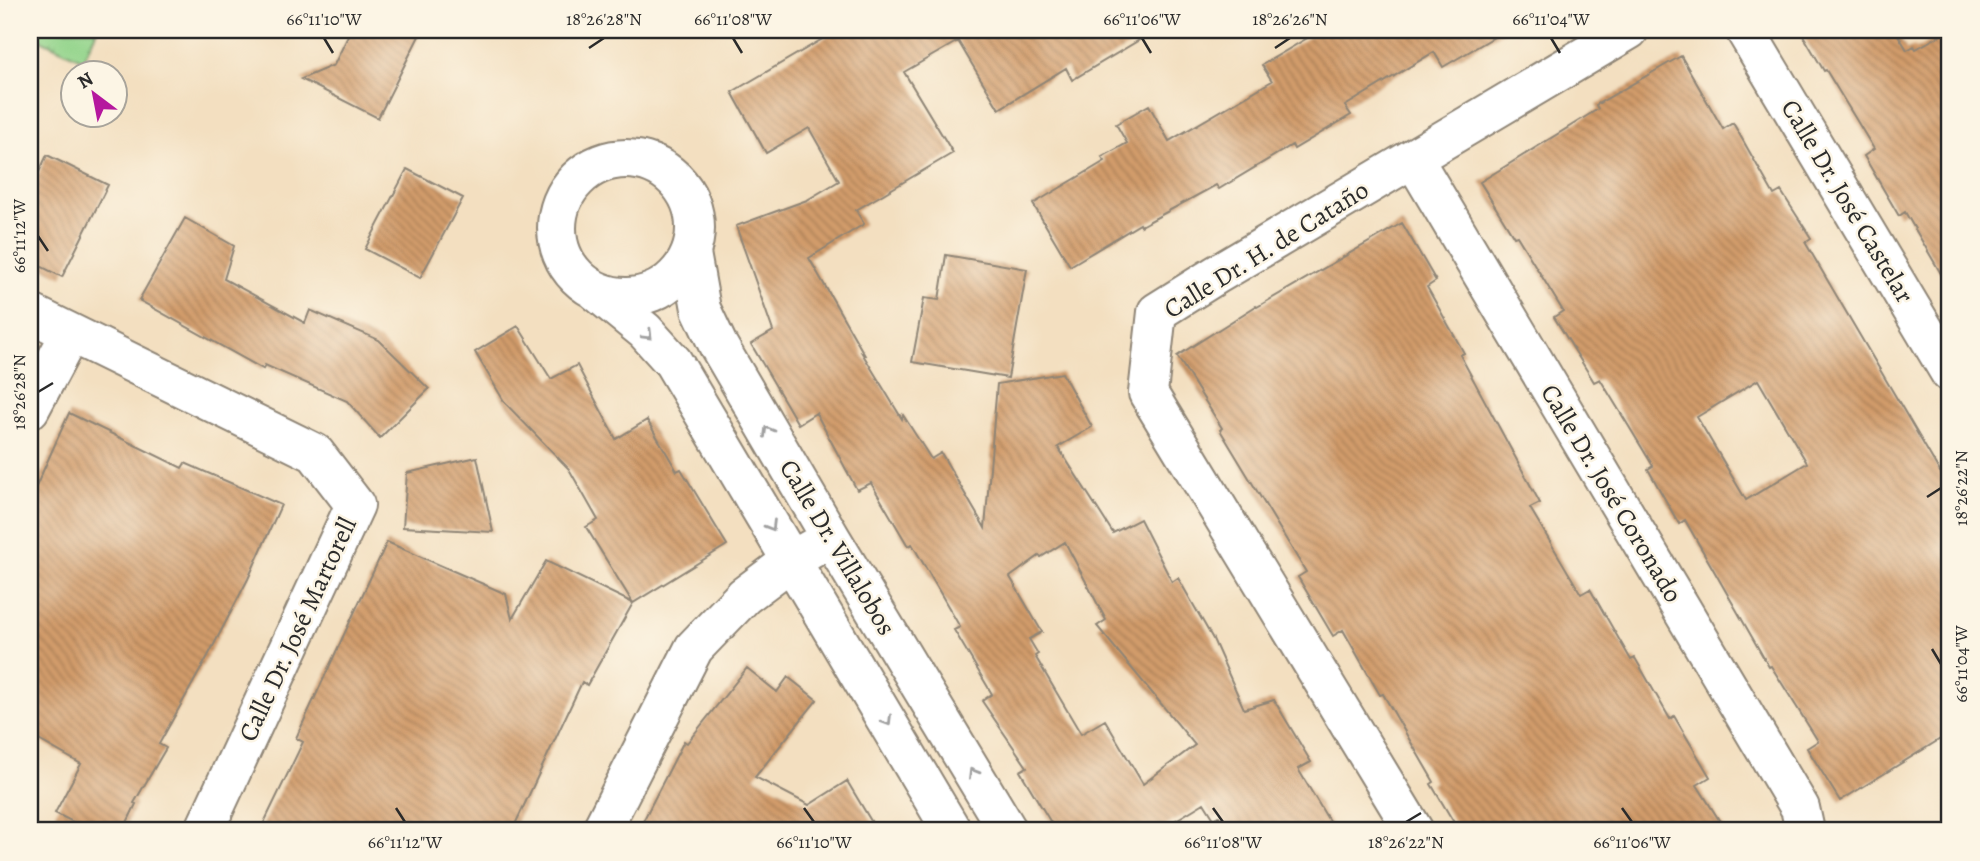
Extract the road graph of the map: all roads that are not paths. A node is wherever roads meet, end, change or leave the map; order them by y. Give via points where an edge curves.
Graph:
1 (1629, 30) edge
2 (1745, 30) edge
3 (1413, 158) junction
4 (691, 253) junction
5 (596, 291) junction
6 (30, 313) edge
7 (70, 334) junction
8 (1950, 373) edge
9 (30, 409) edge
10 (831, 538) junction
11 (792, 560) junction
12 (204, 831) edge
13 (601, 831) edge
14 (952, 831) edge
15 (1008, 831) edge
16 (1414, 831) edge
17 (1805, 831) edge

1 - 3 street, Calle Dr. H. de Cataño
2 - 8 street, Calle Dr. José Castelar
3 - 16 street, Calle Dr. H. de Cataño via 1157,312 1149,393
3 - 17 street, Calle Dr. José Coronado via 1800,808
4 - 5 street via 680,273 662,288 641,296 618,297
4 - 5 street via 693,208 683,188 667,172 624,159 601,164 581,176 566,193 557,237 564,260
10 -> 4 street, Calle Dr. Villalobos via 718,345 701,309
5 -> 11 street, Calle Dr. Villalobos via 645,331 673,362
6 - 7 street
7 - 9 street
7 - 12 street, Calle Dr. José Martorell via 316,453 355,505
10 - 11 street
15 -> 10 street, Calle Dr. Villalobos
11 - 13 street via 744,596 694,648
11 -> 14 street, Calle Dr. Villalobos

